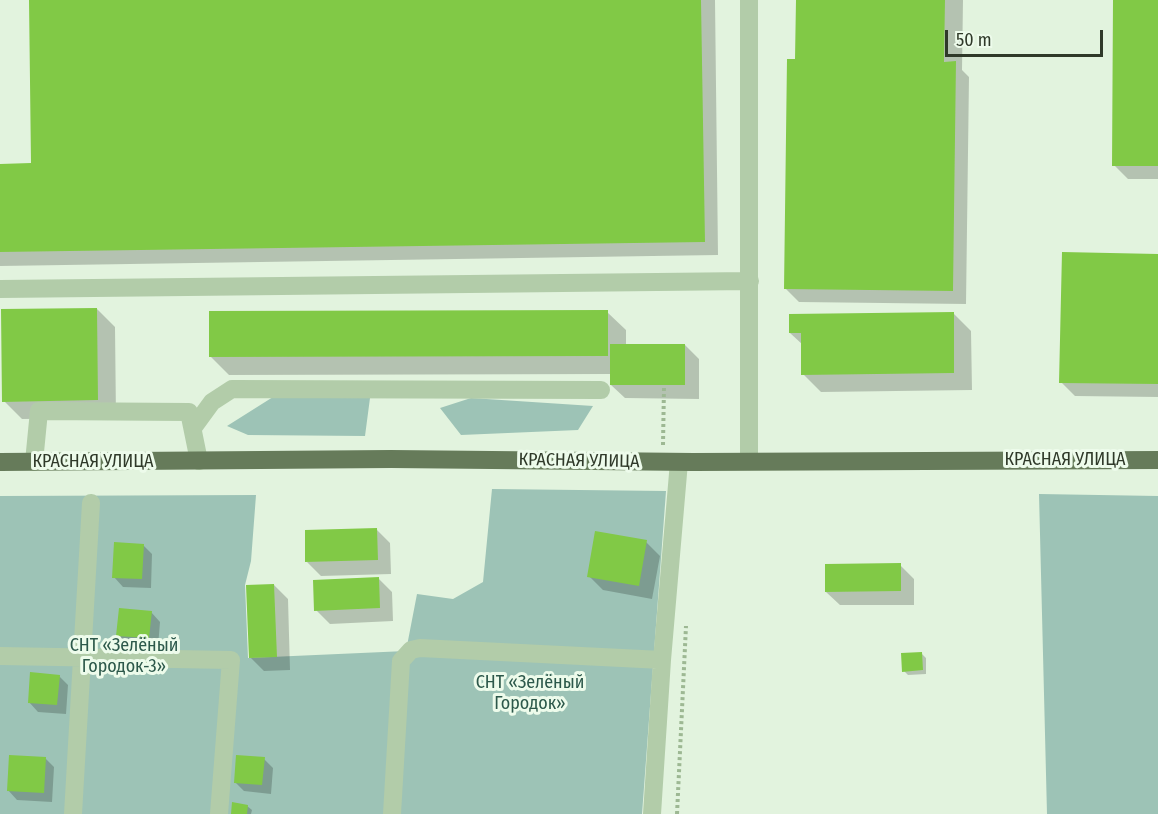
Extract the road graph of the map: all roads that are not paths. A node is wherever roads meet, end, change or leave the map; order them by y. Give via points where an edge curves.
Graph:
1 (749, 0) edge
2 (750, 281) junction
3 (0, 289) edge
4 (601, 390) dead end
5 (193, 428) junction
6 (1158, 460) edge
7 (199, 461) junction
8 (749, 461) junction
9 (0, 462) edge
10 (34, 462) junction
11 (678, 462) junction
12 (91, 503) dead end
13 (0, 656) edge
14 (82, 656) junction
15 (662, 660) junction
16 (73, 814) edge
17 (219, 814) edge
18 (392, 814) edge
19 (652, 814) edge

1 - 2 lane
2 - 3 lane
2 - 8 lane
4 - 5 lane via 232,389 212,402
5 - 7 lane
5 - 10 lane via 189,412 39,411
6 - 8 main road, КРАСНАЯ УЛИЦА
7 - 10 main road, КРАСНАЯ УЛИЦА
7 - 11 main road, КРАСНАЯ УЛИЦА
8 - 11 main road, КРАСНАЯ УЛИЦА
9 - 10 main road, КРАСНАЯ УЛИЦА
11 - 15 lane
12 - 14 lane
13 - 14 lane
14 - 16 lane
14 - 17 lane via 231,660
15 - 18 lane via 411,650 401,661
15 - 19 lane

